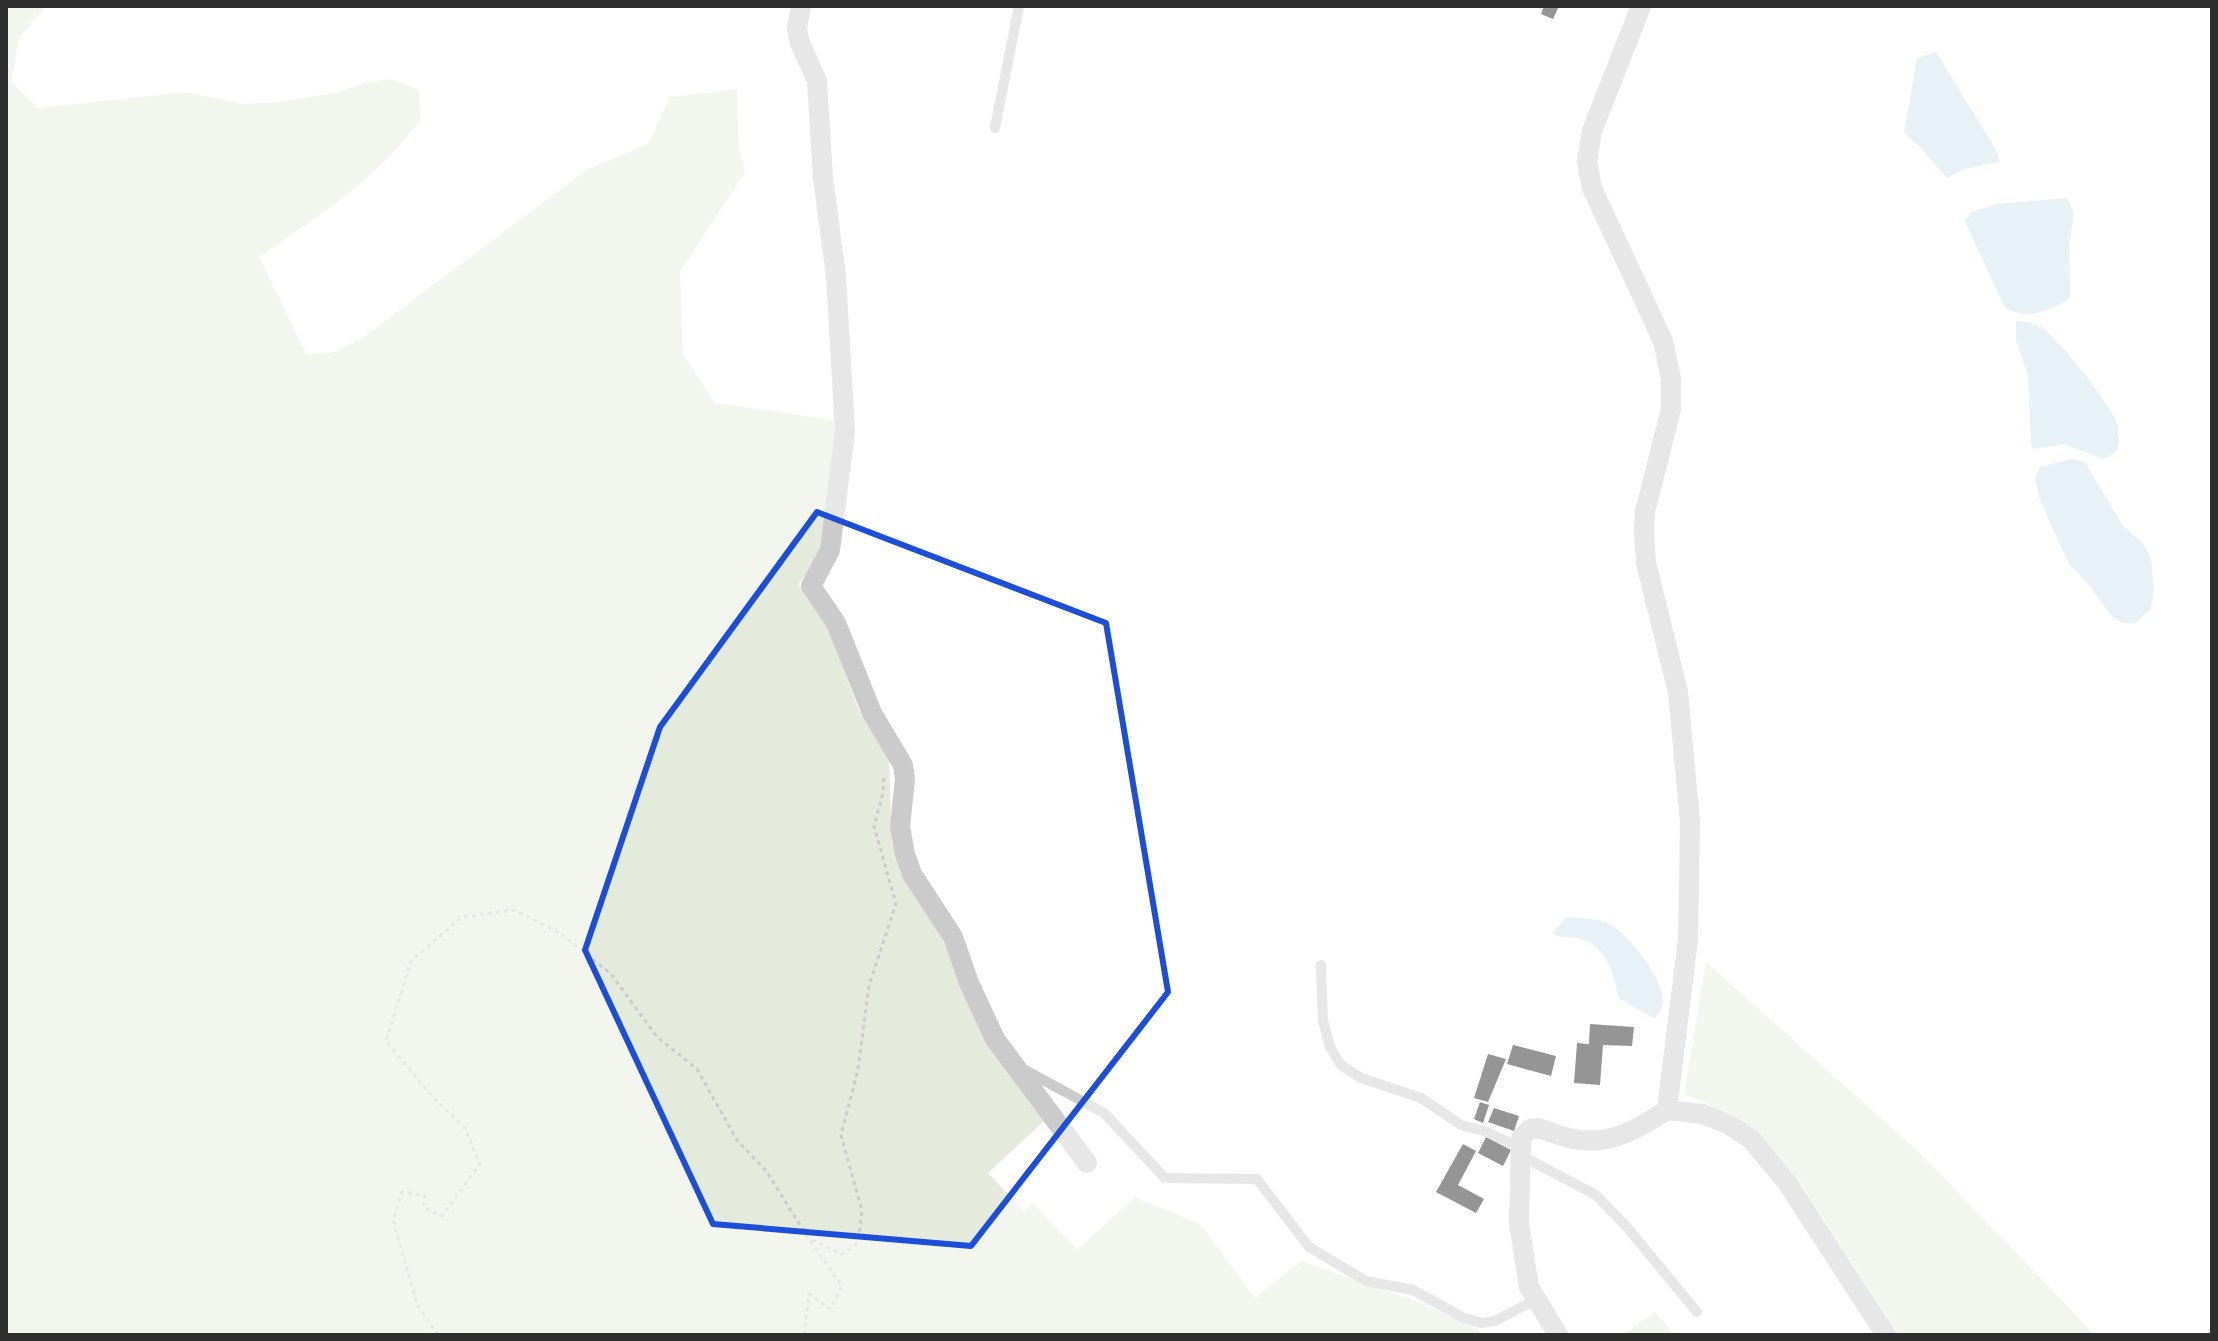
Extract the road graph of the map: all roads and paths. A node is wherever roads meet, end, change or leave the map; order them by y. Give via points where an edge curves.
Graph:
1 (801, 6) edge
2 (1019, 6) edge
3 (1641, 6) edge
4 (995, 128) dead end
5 (886, 739) junction
6 (1321, 965) dead end
7 (998, 1044) junction
8 (1667, 1110) junction
9 (1521, 1151) junction
10 (1087, 1163) dead end
11 (808, 1238) junction
12 (1535, 1300) junction
13 (1697, 1312) dead end
14 (438, 1335) edge
15 (804, 1335) edge
16 (1558, 1335) edge
17 (1886, 1335) edge

1 - 5 street via 797,29 817,81 845,431 830,550 811,586 840,632
2 - 4 lane
3 - 8 street via 1592,131 1587,162 1592,188 1663,341 1671,379 1671,409 1644,532 1646,563 1678,692 1690,822 1688,939
5 - 7 street via 903,765 899,820 912,874 956,943
5 - 11 path via 883,793 874,826 896,904 869,985 858,1069 841,1135 862,1211 858,1243 842,1254
6 - 9 lane via 1323,1021 1341,1065 1361,1078 1421,1098 1461,1125
7 - 10 street
7 - 12 lane via 1028,1072 1104,1113 1165,1178 1257,1179 1309,1247 1366,1281 1413,1290 1481,1323
8 - 9 street via 1632,1133 1611,1137 1577,1140 1530,1129 1521,1138
8 - 17 street via 1703,1114 1751,1139 1786,1181
9 - 12 street via 1519,1223
9 - 13 lane via 1596,1195
11 - 14 path via 767,1172 737,1140 697,1069 657,1037 611,974 560,933 514,910 462,917 411,961 386,1041 465,1128 480,1164 442,1216 423,1207 425,1196 402,1192 393,1220 417,1304
11 - 15 path via 842,1286 830,1309 809,1294
12 - 16 street

